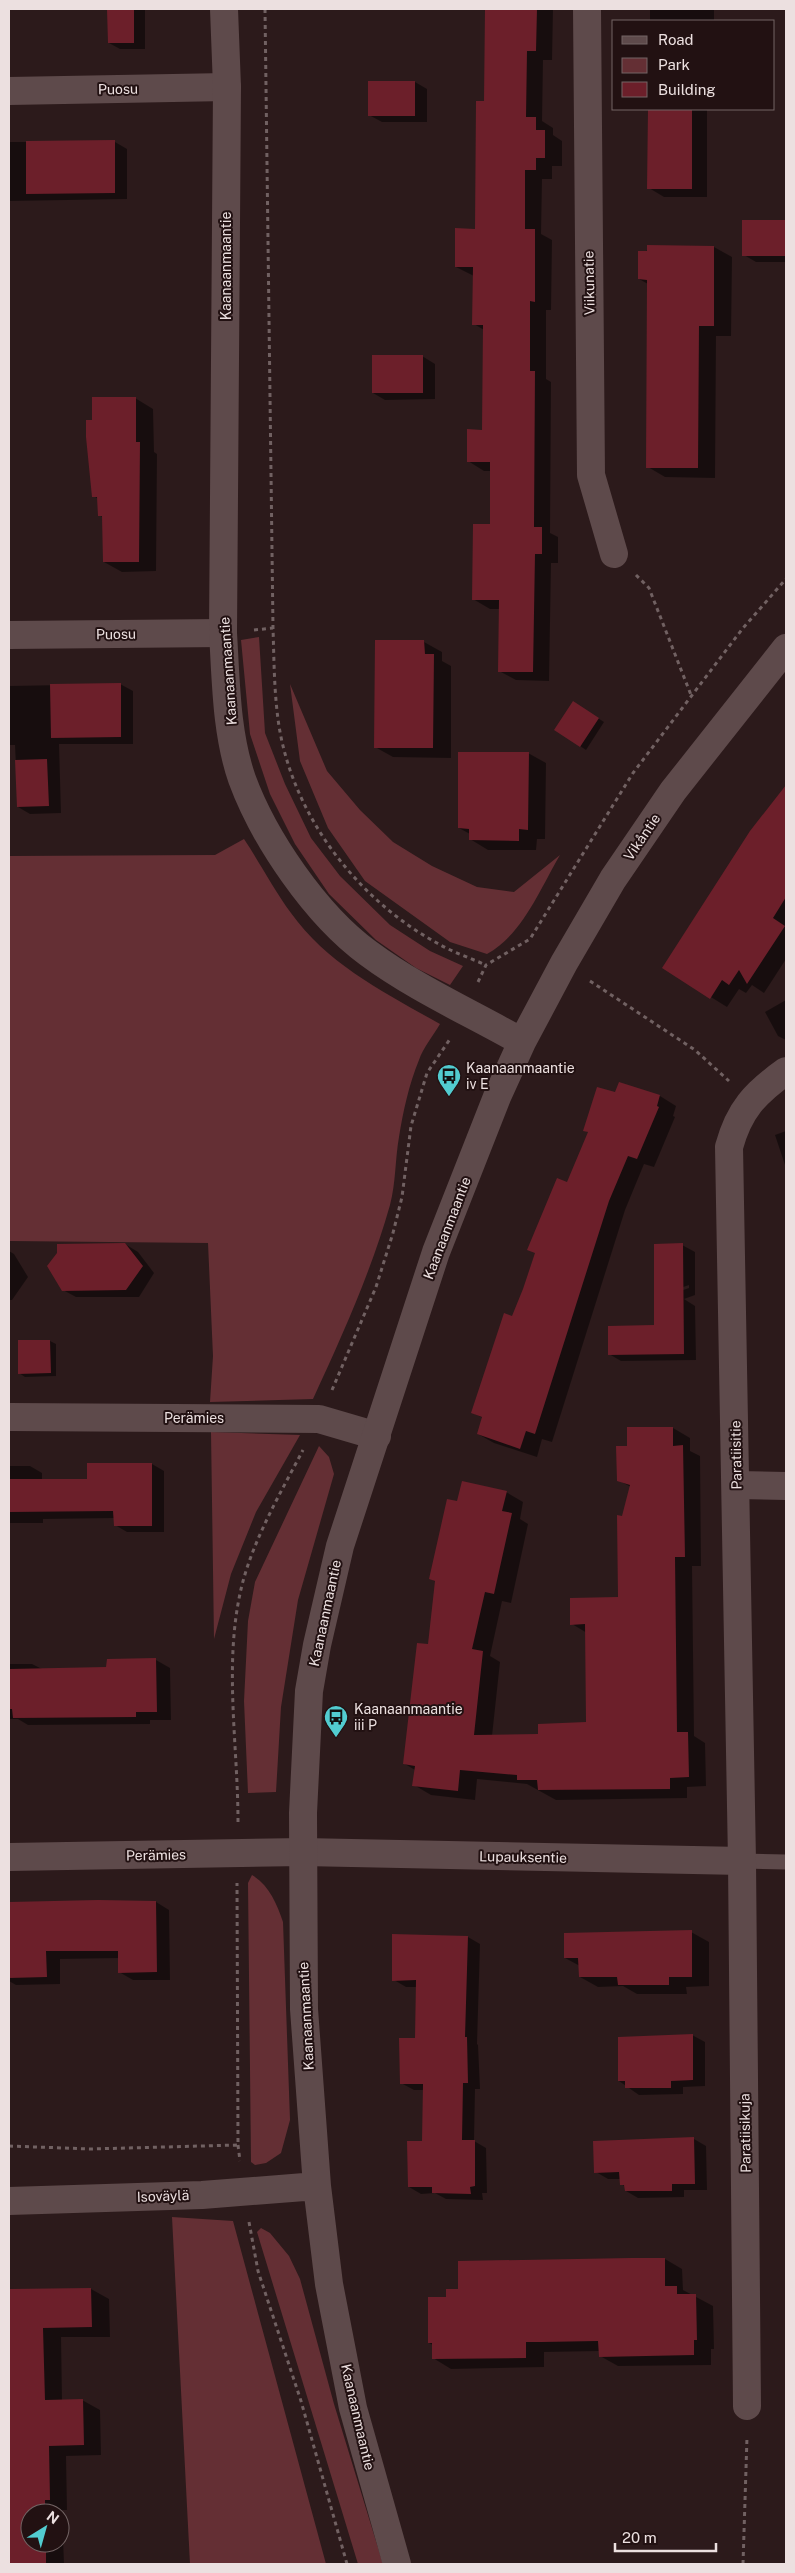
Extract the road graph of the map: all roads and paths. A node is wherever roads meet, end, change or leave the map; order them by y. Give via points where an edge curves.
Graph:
1 (224, 9) edge
2 (265, 9) edge
3 (587, 9) edge
4 (227, 87) junction
5 (9, 91) edge
6 (614, 554) joint
7 (223, 633) junction
8 (9, 635) edge
9 (786, 648) edge
10 (691, 696) dead end
11 (530, 939) dead end
12 (564, 963) junction
13 (486, 965) dead end
14 (522, 1042) junction
15 (786, 1071) edge
16 (750, 1100) junction
17 (9, 1417) edge
18 (377, 1436) junction
19 (737, 1485) junction
20 (786, 1486) edge
21 (303, 1852) junction
22 (9, 1857) edge
23 (742, 1861) junction
24 (786, 1862) edge
25 (238, 2145) dead end
26 (317, 2186) junction
27 (243, 2192) junction
28 (9, 2201) edge
29 (747, 2406) joint
30 (347, 2564) edge
31 (397, 2564) edge
32 (743, 2564) edge

1 - 4 street, Kaanaanmaantie
2 - 13 path via 273,628 278,719 286,757 315,826 360,882 394,914 437,943
3 - 6 street, Viikunatie via 591,475
4 - 5 street, Puosu
4 - 7 street, Kaanaanmaantie
6 - 10 path via 649,588
7 - 8 street, Puosu
7 - 14 street, Kaanaanmaantie via 228,713 242,778 257,814 306,893 367,952 430,992
9 - 12 street, Vikåntie via 673,791 613,879
11 - 12 path
12 - 14 street, Vikåntie
12 - 16 path via 695,1050
14 - 18 street, Kaanaanmaantie via 436,1252
15 - 16 street, Paratiisitie
16 - 19 street, Paratiisitie via 734,1126 729,1147
17 - 18 street, Perämies via 319,1419
18 - 21 street, Kaanaanmaantie via 340,1546 317,1645 309,1691
19 - 20 street
19 - 23 street, Paratiisitie
21 - 22 street, Perämies
21 - 23 street, Lupauksentie
21 - 26 street, Kaanaanmaantie via 304,2009
23 - 24 lane
23 - 29 street, Paratiisikuja
25 - 27 path
26 - 27 street, Isoväylä
26 - 31 street, Kaanaanmaantie via 329,2284 353,2408
27 - 28 street, Isoväylä
27 - 30 path via 258,2271 301,2401
29 - 32 path

